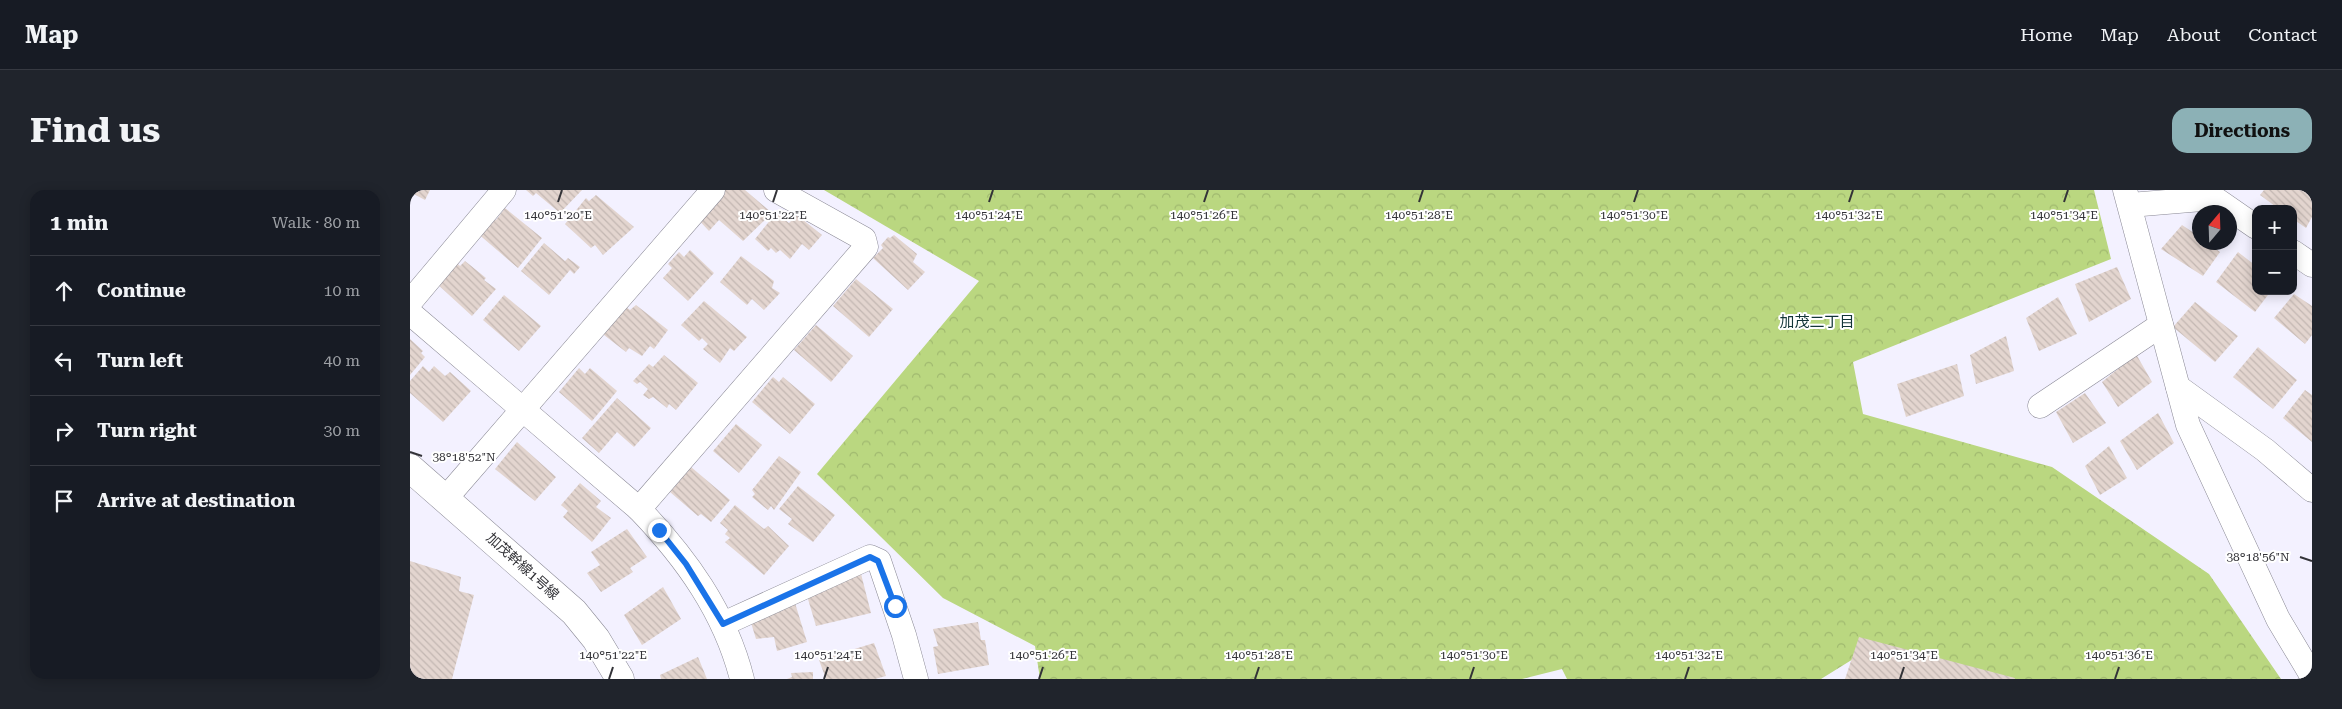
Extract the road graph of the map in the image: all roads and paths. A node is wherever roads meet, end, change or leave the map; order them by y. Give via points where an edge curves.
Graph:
1 (504, 190) edge
2 (713, 190) edge
3 (776, 190) edge
4 (2128, 198) edge
5 (2252, 224) edge
6 (410, 302) edge
7 (410, 313) edge
8 (2161, 324) junction
9 (2178, 387) junction
10 (2040, 406) dead end
11 (522, 410) junction
12 (410, 468) edge
13 (2312, 490) edge
14 (446, 498) junction
15 (638, 509) junction
16 (723, 624) junction
17 (2312, 676) edge
18 (620, 679) edge
19 (742, 679) edge
20 (916, 679) edge

1 - 6 street
2 - 11 street
3 - 15 street via 864,239 866,247
4 - 5 street via 2214,198
4 - 8 street
7 - 11 street
8 - 9 street
8 - 10 street
9 - 13 street via 2265,450
9 - 17 street via 2188,425 2274,610
11 - 14 street
11 - 15 street
12 - 14 street, 加茂幹線1号線
14 - 18 street, 加茂幹線1号線 via 574,612 596,639
15 - 16 street via 686,564
16 - 19 street
16 - 20 street via 870,557 878,561 882,570

